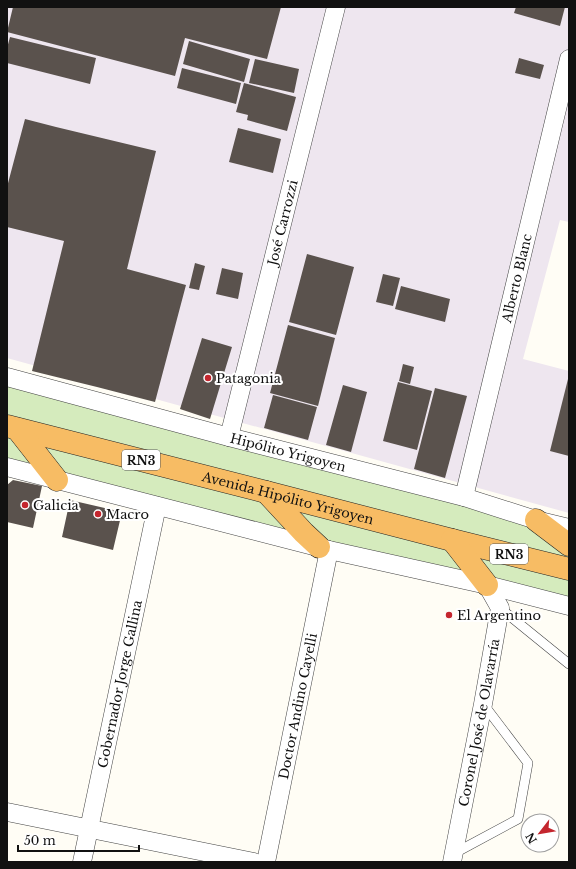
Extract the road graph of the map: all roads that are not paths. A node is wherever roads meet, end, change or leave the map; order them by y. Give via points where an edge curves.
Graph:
1 (336, 7) edge
2 (569, 59) edge
3 (7, 377) edge
4 (12, 428) edge
5 (229, 437) junction
6 (7, 467) edge
7 (58, 480) junction
8 (266, 492) junction
9 (464, 497) junction
10 (157, 506) junction
11 (536, 520) junction
12 (569, 528) edge
13 (452, 540) junction
14 (569, 545) edge
15 (324, 549) junction
16 (568, 569) edge
17 (486, 585) junction
18 (569, 606) edge
19 (500, 608) junction
20 (569, 664) edge
21 (483, 704) junction
22 (7, 812) edge
23 (89, 828) junction
24 (453, 858) edge
25 (82, 862) edge
26 (254, 862) edge
27 (266, 862) edge

1 - 5 street, José Carrozzi
2 - 9 street, Alberto Blanc
3 - 5 street, Hipólito Yrigoyen
4 - 7 highway
4 - 8 highway, Avenida Hipólito Yrigoyen / RN3
5 - 9 street, Hipólito Yrigoyen
6 - 7 street
7 - 10 street
8 - 13 highway, Avenida Hipólito Yrigoyen / RN3
8 - 15 highway via 304,533
9 - 11 street, Hipólito Yrigoyen
10 - 15 street
10 - 23 street, Gobernador Jorge Gallina
11 - 12 street, Hipólito Yrigoyen
11 - 14 highway
13 - 16 highway, Avenida Hipólito Yrigoyen / RN3
13 - 17 highway
15 - 17 street
15 - 27 street, Doctor Andino Cayelli
17 - 18 street
17 - 19 street
19 - 20 lane
19 - 21 street, Coronel José de Olavarría
21 - 24 street, Coronel José de Olavarría
21 - 24 lane via 528,763 518,818
22 - 23 street
23 - 25 street, Gobernador Jorge Gallina
23 - 26 street

